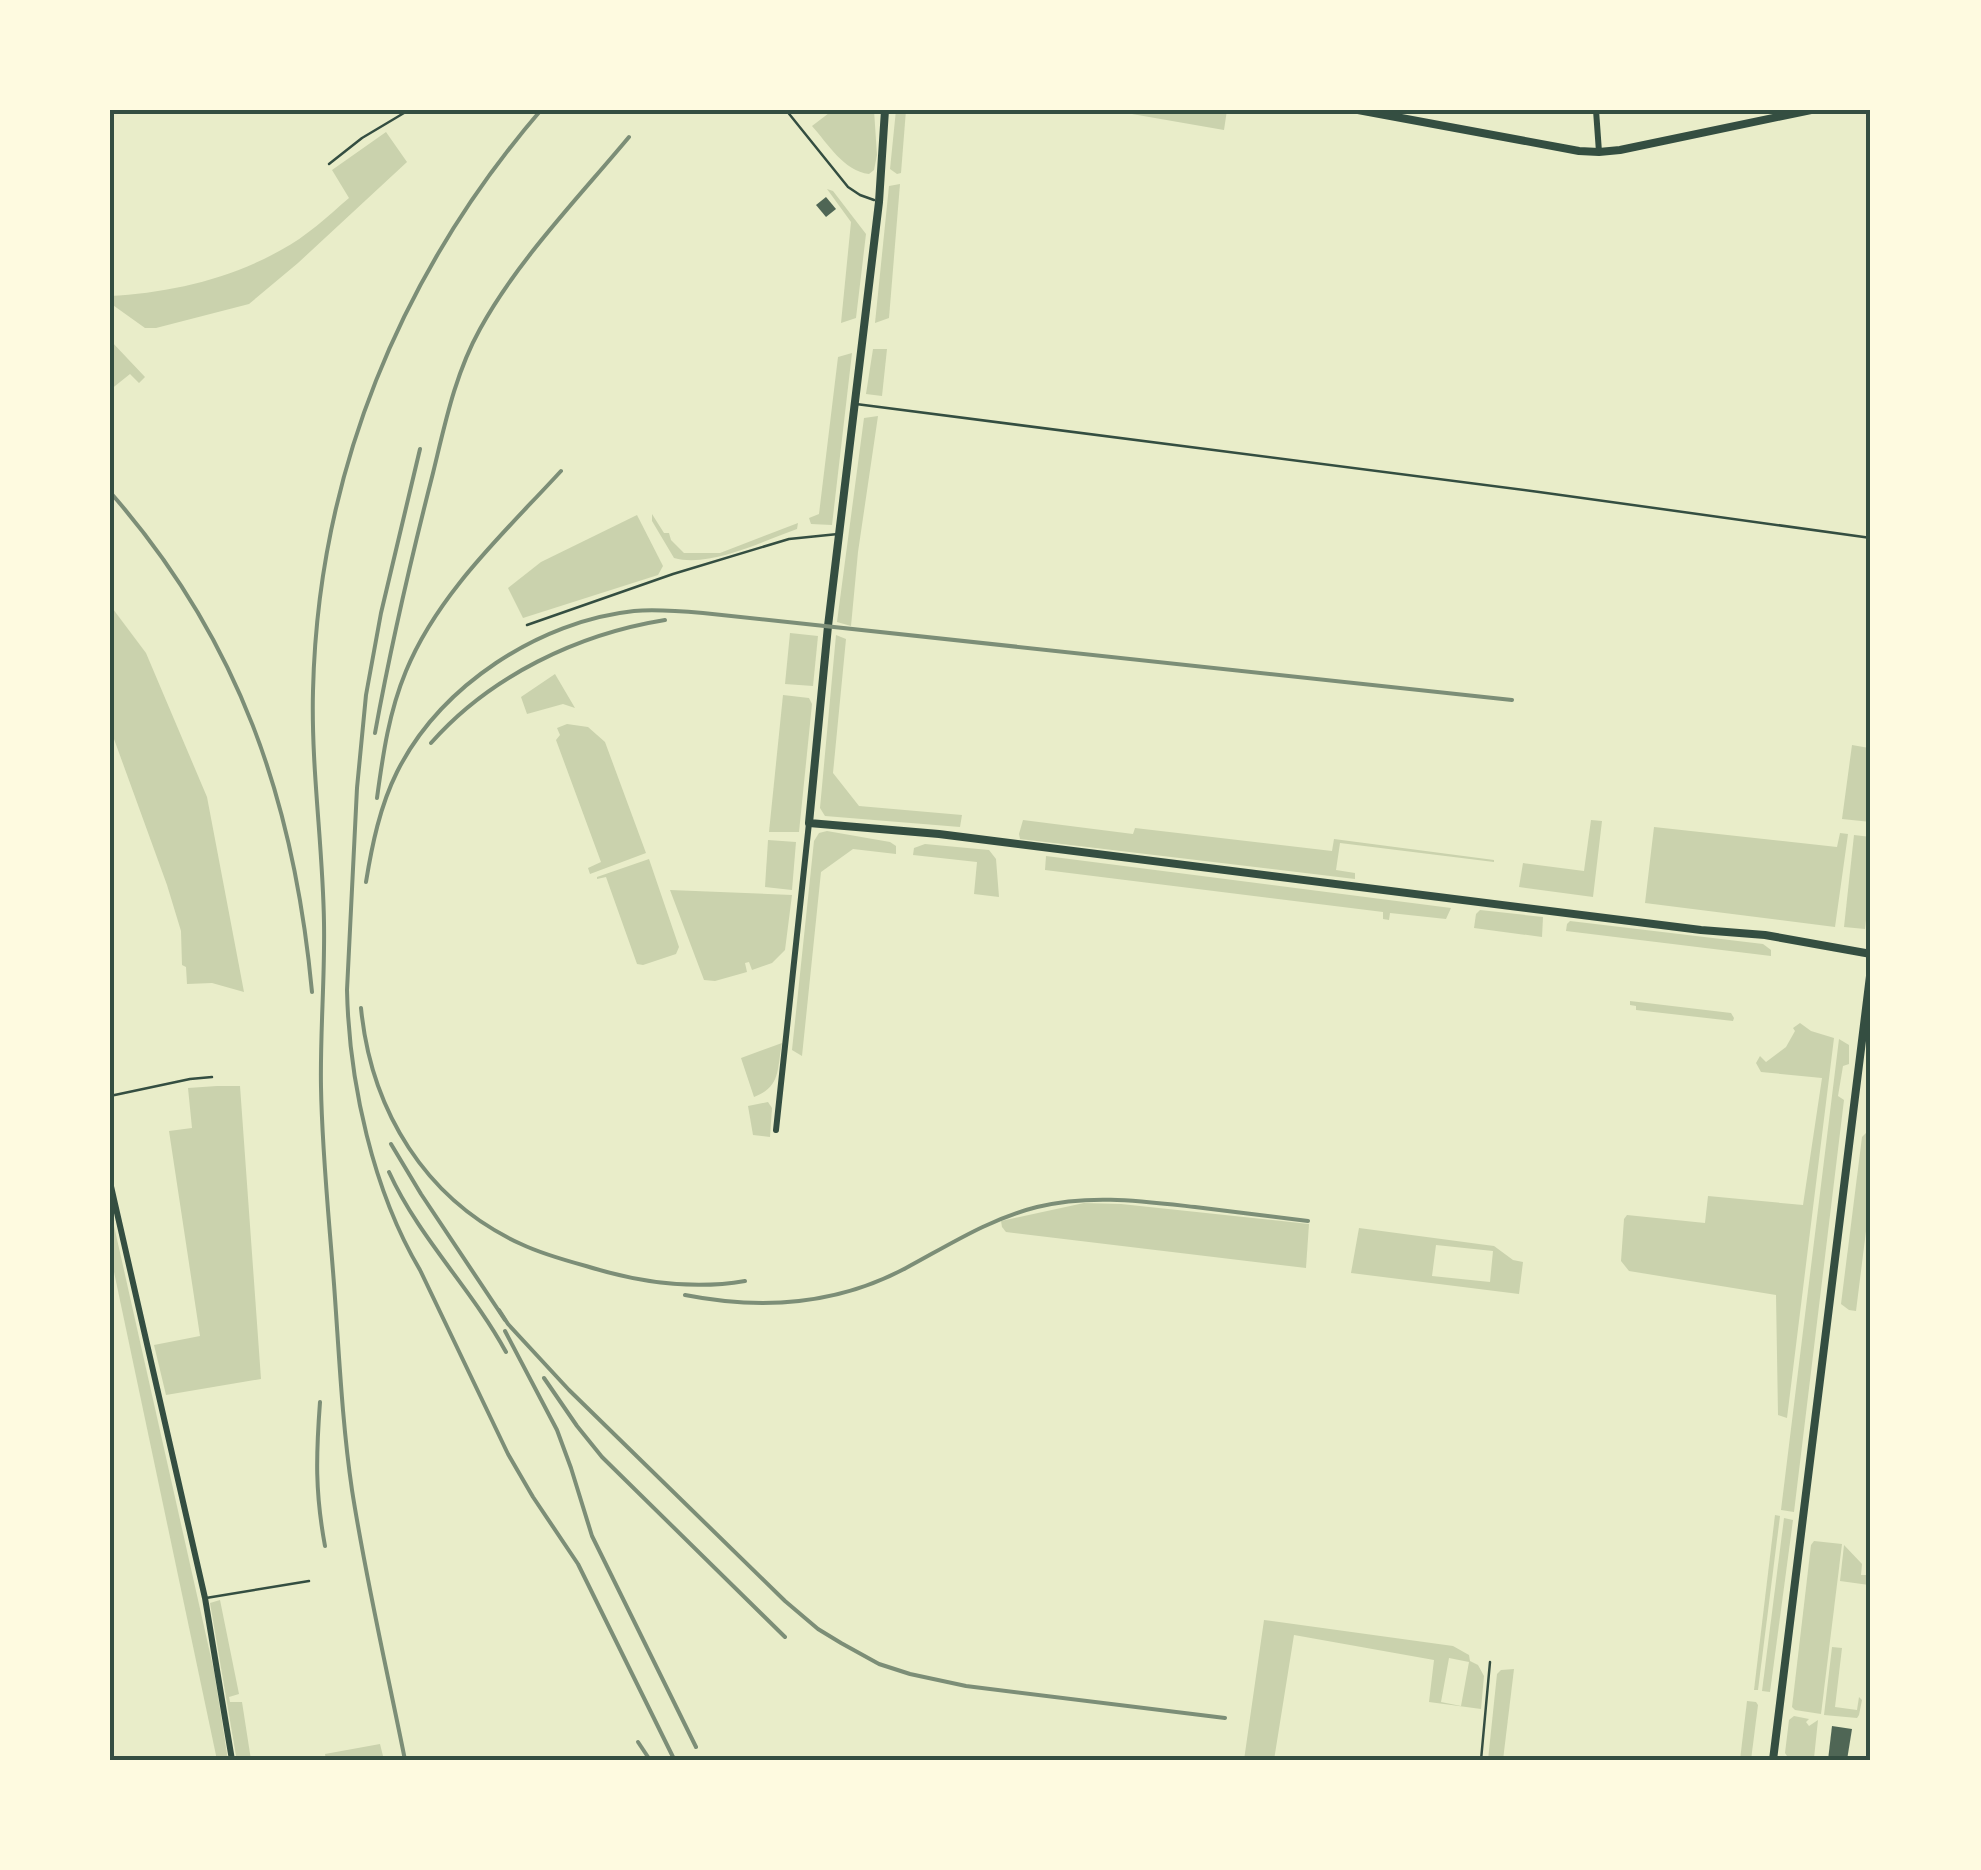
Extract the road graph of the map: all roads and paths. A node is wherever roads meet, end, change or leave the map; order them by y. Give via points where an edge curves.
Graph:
1 (409, 110) edge
2 (786, 110) edge
3 (1358, 110) edge
4 (1596, 110) edge
5 (1811, 110) edge
6 (884, 111) edge
7 (1600, 152) junction
8 (329, 164) dead end
9 (879, 202) junction
10 (856, 404) junction
11 (840, 534) junction
12 (1871, 538) edge
13 (527, 625) dead end
14 (809, 823) junction
15 (1871, 954) edge
16 (1871, 968) edge
17 (212, 1077) dead end
18 (110, 1096) edge
19 (776, 1130) dead end
20 (110, 1182) edge
21 (308, 1581) dead end
22 (205, 1598) junction
23 (1490, 1662) dead end
24 (232, 1760) edge
25 (1481, 1760) edge
26 (1773, 1760) edge

1 - 8 lane
2 - 9 lane via 848,187
3 - 7 street
4 - 7 street
5 - 7 street
6 - 9 street
9 - 10 street
10 - 11 street
10 - 12 lane
11 - 13 lane via 778,542
11 - 14 street
14 - 15 street via 1765,935
14 - 19 street
16 - 26 street
17 - 18 lane
20 - 22 street
21 - 22 lane
22 - 24 street
23 - 25 lane

